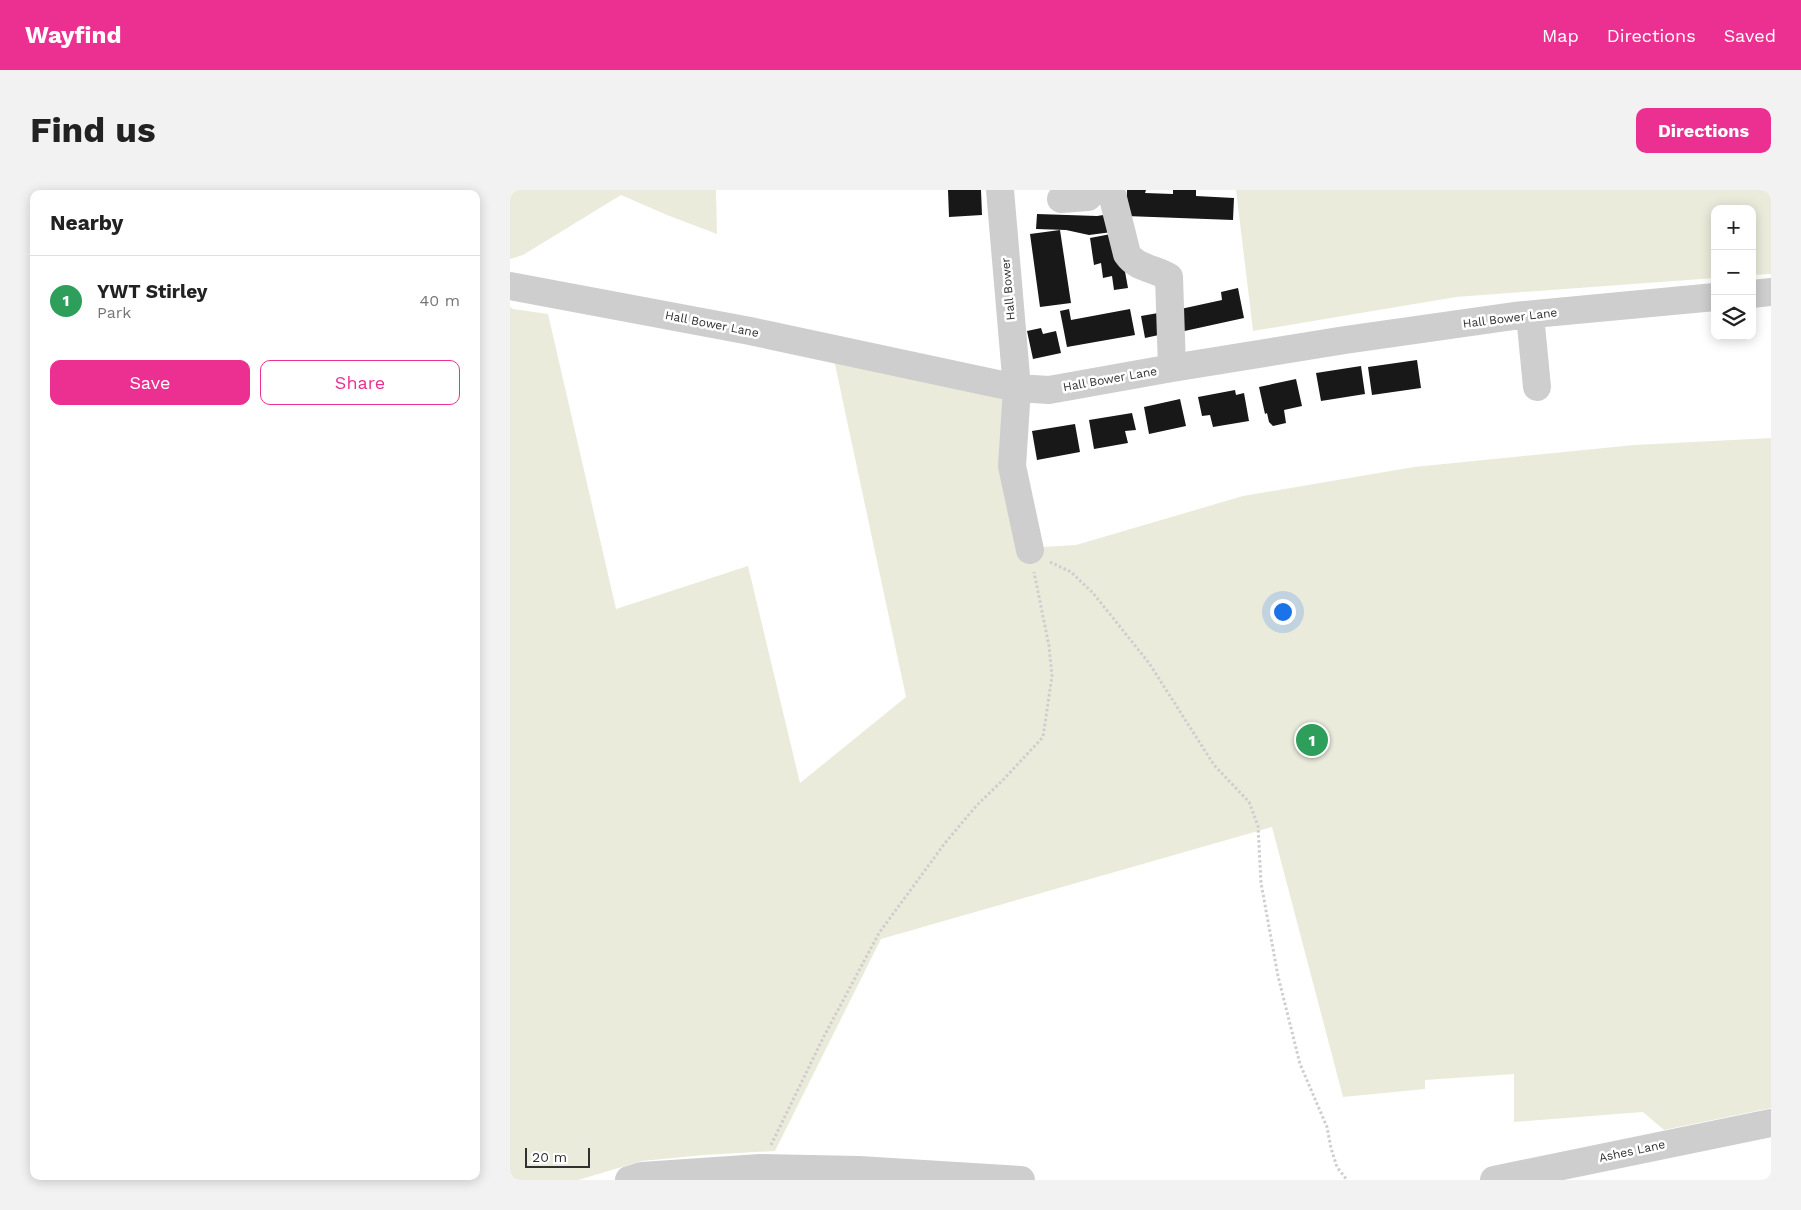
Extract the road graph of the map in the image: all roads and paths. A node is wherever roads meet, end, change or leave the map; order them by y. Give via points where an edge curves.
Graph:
1 (1000, 190) edge
2 (1094, 190) edge
3 (1111, 190) edge
4 (1061, 199) dead end
5 (510, 286) edge
6 (1771, 292) edge
7 (1756, 294) edge
8 (1711, 297) edge
9 (1530, 314) junction
10 (1172, 368) junction
11 (1537, 387) dead end
12 (1017, 388) junction
13 (1030, 550) junction
14 (1771, 1123) edge
15 (760, 1168) junction
16 (628, 1180) edge
17 (1021, 1180) edge
18 (1346, 1180) edge
19 (1494, 1180) edge

1 - 12 street, Hall Bower
2 - 4 street via 1088,197
3 - 10 street via 1126,254 1132,262 1169,277
5 - 12 street, Hall Bower Lane via 750,331
6 - 7 street
8 - 9 street, Hall Bower Lane
9 - 10 street, Hall Bower Lane
9 - 11 street
10 - 12 street, Hall Bower Lane via 1049,390
12 - 13 street, Hall Bower via 1012,466
13 - 15 path via 1052,676 1043,737 957,828 878,933
13 - 18 path via 1070,572 1093,593 1150,663 1214,765 1249,802 1258,826 1261,883 1278,976 1300,1064 1327,1127 1337,1167
14 - 19 street, Ashes Lane
15 - 16 street via 642,1176
15 - 17 street via 859,1170

